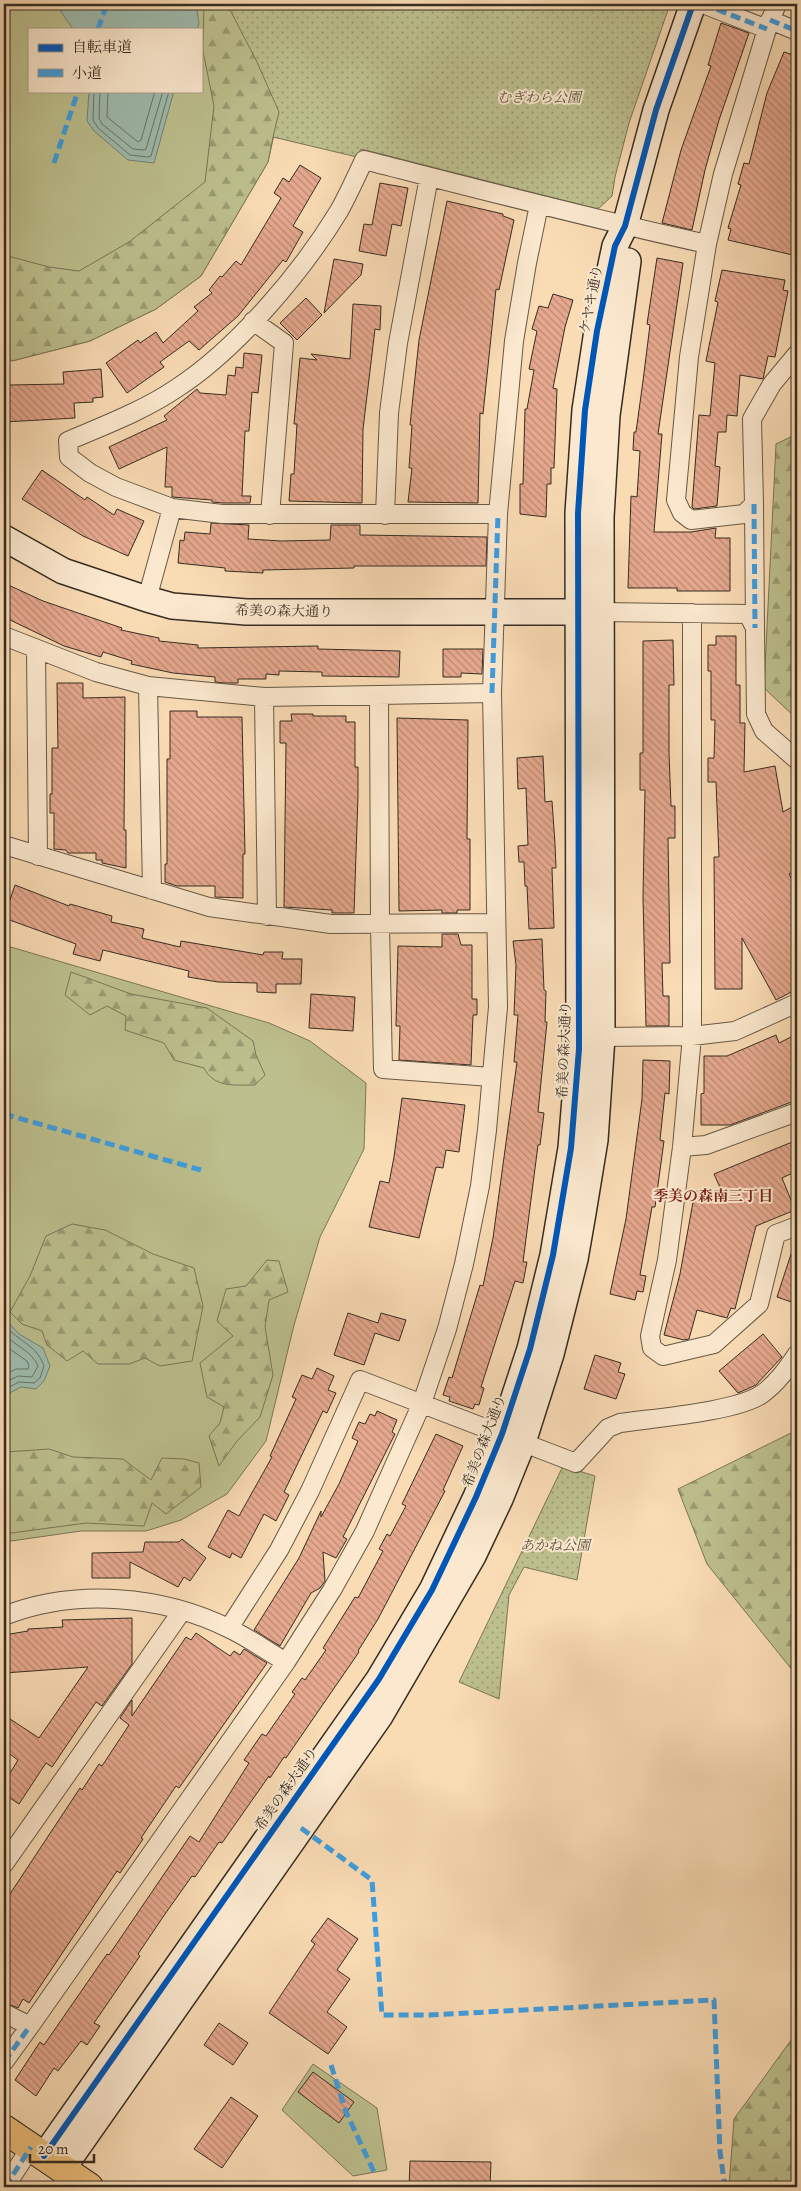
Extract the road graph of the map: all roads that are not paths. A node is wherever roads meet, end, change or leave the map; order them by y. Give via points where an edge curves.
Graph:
1 (693, 4) edge
2 (702, 4) edge
3 (777, 4) edge
4 (769, 25) junction
5 (797, 31) edge
6 (429, 177) junction
7 (540, 205) junction
8 (624, 226) junction
9 (707, 244) junction
10 (253, 321) junction
11 (797, 356) edge
12 (754, 504) junction
13 (172, 508) junction
14 (270, 514) junction
15 (498, 514) junction
16 (385, 515) junction
17 (4, 538) edge
18 (147, 600) junction
19 (495, 612) junction
20 (590, 612) junction
21 (692, 614) junction
22 (755, 628) junction
23 (4, 636) edge
24 (36, 650) junction
25 (148, 686) junction
26 (492, 693) junction
27 (379, 695) junction
28 (264, 697) junction
29 (797, 760) edge
30 (4, 845) edge
31 (38, 856) junction
32 (152, 890) junction
33 (267, 916) junction
34 (494, 923) junction
35 (380, 925) junction
36 (797, 1003) edge
37 (692, 1036) junction
38 (602, 1037) junction
39 (491, 1076) junction
40 (797, 1112) edge
41 (682, 1147) junction
42 (797, 1226) edge
43 (797, 1354) edge
44 (422, 1403) junction
45 (512, 1438) junction
46 (182, 1611) junction
47 (4, 1616) edge
48 (230, 1628) junction
49 (286, 1662) junction
50 (4, 1864) edge
51 (4, 2012) edge
52 (30, 2026) junction
53 (4, 2062) edge
54 (4, 2129) edge
55 (46, 2157) junction
56 (5, 2187) edge
57 (89, 2187) edge

1 - 8 street, ケヤキ通り via 656,110
2 - 4 street
3 - 4 street
4 - 5 street
4 - 9 street via 723,174
6 - 7 street
6 - 10 street via 364,160 322,238
6 - 16 street via 398,343 389,413
7 - 8 street
7 - 15 street via 514,341
8 - 9 street
8 - 20 street, ケヤキ通り via 615,246 585,410 578,513
9 - 12 street via 689,356 676,500 682,513 691,520 744,514
10 - 13 street via 178,387 141,410 68,442 68,457 90,473 116,487
10 - 14 street via 284,343
11 - 12 street via 772,384 752,419
12 - 22 street
13 - 14 street via 222,514
13 - 18 street
14 - 16 street
15 - 16 street
15 - 19 street
17 - 18 street, 希美の森大通り via 63,571
18 - 19 street, 希美の森大通り via 172,606 246,612
19 - 20 street, 希美の森大通り
19 - 26 street
20 - 21 street
20 - 38 street, 希美の森大通り
20 - 45 street, 希美の森大通り via 579,1049 571,1148 553,1255
21 - 22 street via 748,614
21 - 37 street
22 - 29 street via 756,714 764,731
23 - 24 street
24 - 25 street via 96,672
24 - 31 street
25 - 28 street
25 - 32 street
26 - 27 street
26 - 34 street
27 - 28 street
27 - 35 street
28 - 33 street
30 - 31 street
31 - 32 street
32 - 33 street via 209,907
33 - 35 street via 331,924
34 - 35 street
34 - 39 street via 498,1007
35 - 39 street via 383,1069
36 - 37 street via 735,1031
37 - 38 street
37 - 41 street
38 - 45 street, 希美の森大通り via 595,1140 574,1259 551,1354
39 - 44 street via 480,1186 464,1264 447,1329
40 - 41 street via 706,1146
41 - 42 street via 667,1260 650,1336 652,1348 663,1356 714,1344 759,1304 776,1234
43 - 45 street via 782,1376 761,1395 737,1406 620,1423 608,1428 576,1463
44 - 45 street
44 - 48 street via 360,1380 310,1491 279,1550
44 - 49 street via 365,1532
45 - 55 street, 希美の森大通り via 476,1498 432,1590 291,1822
46 - 47 street via 127,1600 91,1598 49,1603
46 - 48 street
46 - 50 street
48 - 49 street
49 - 52 street
51 - 52 street
52 - 53 street
54 - 55 main road
55 - 56 street
55 - 57 main road

